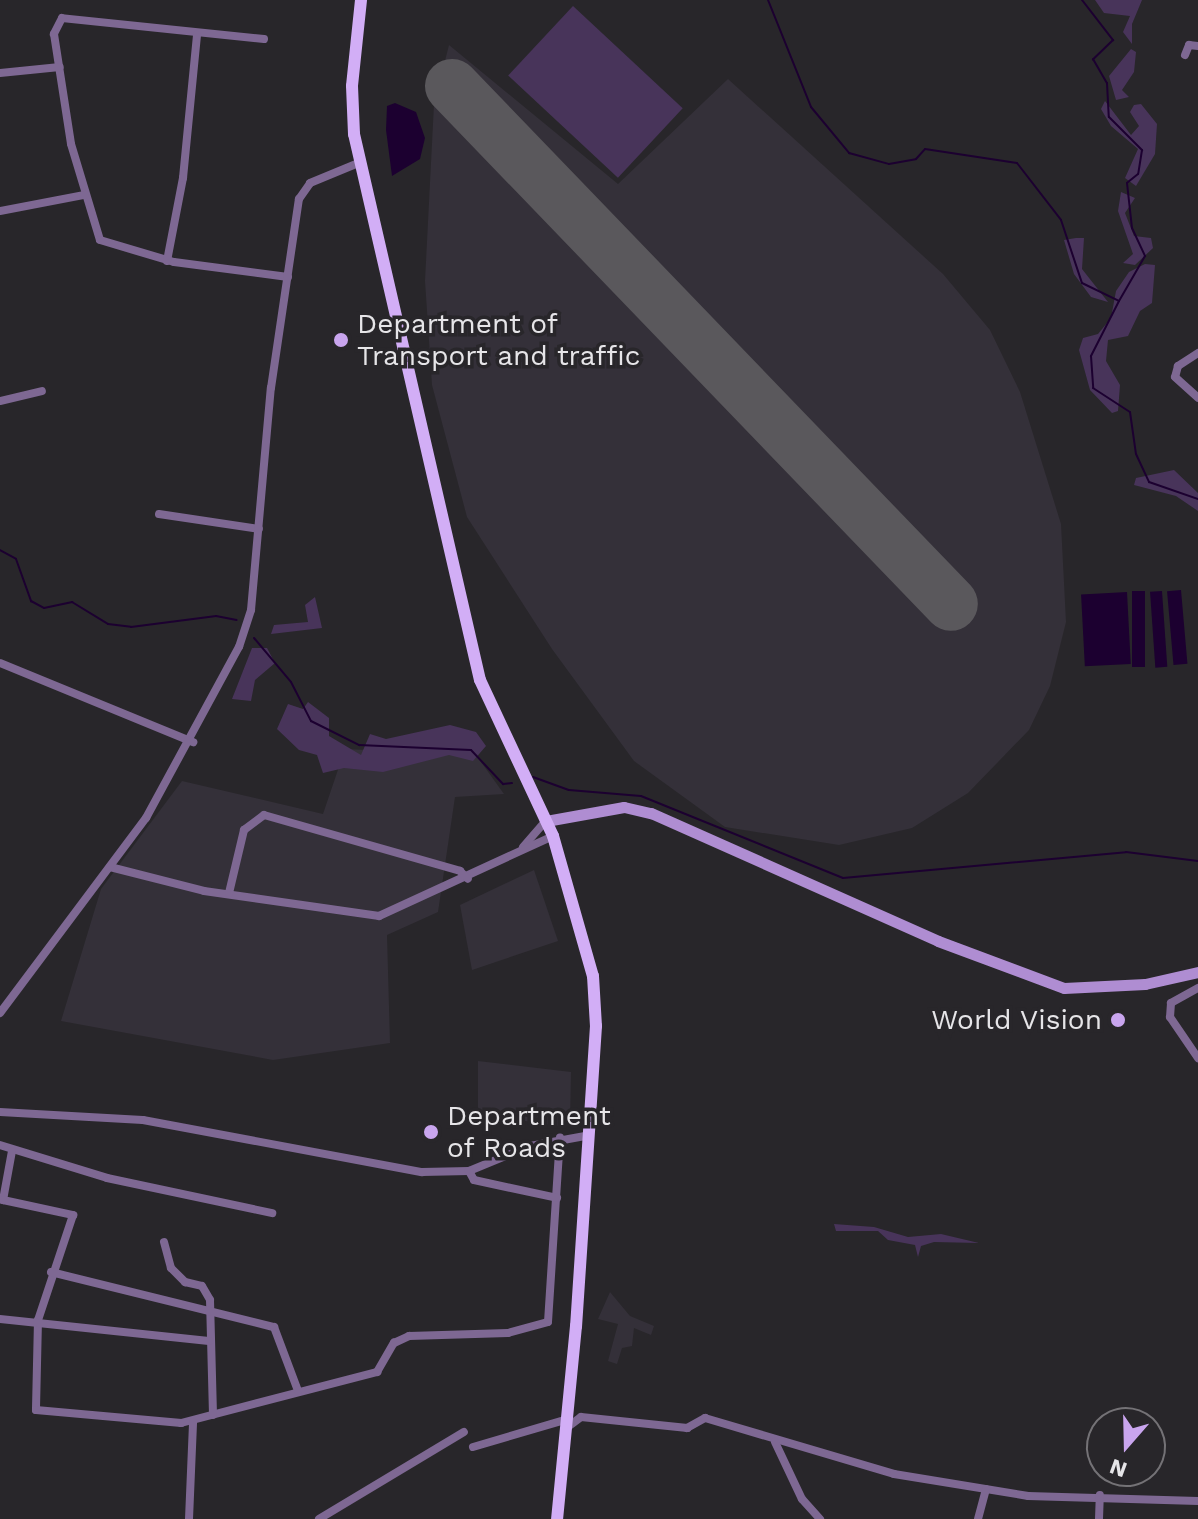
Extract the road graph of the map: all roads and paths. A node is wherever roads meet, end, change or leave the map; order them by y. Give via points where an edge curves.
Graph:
1 (361, 0) edge
2 (197, 35) junction
3 (264, 39) dead end
4 (1198, 46) edge
5 (1185, 55) dead end
6 (60, 67) junction
7 (0, 73) edge
8 (361, 162) junction
9 (84, 195) junction
10 (0, 211) edge
11 (167, 261) junction
12 (288, 277) junction
13 (1198, 353) edge
14 (42, 391) dead end
15 (1198, 398) edge
16 (0, 401) edge
17 (159, 514) dead end
18 (259, 529) junction
19 (0, 663) edge
20 (193, 742) junction
21 (573, 816) junction
22 (546, 821) junction
23 (553, 836) junction
24 (523, 848) junction
25 (110, 867) junction
26 (468, 879) junction
27 (229, 893) junction
28 (1198, 972) edge
29 (1198, 988) edge
30 (0, 1013) edge
31 (1198, 1058) edge
32 (0, 1112) edge
33 (585, 1136) junction
34 (560, 1137) junction
35 (0, 1145) edge
36 (12, 1151) junction
37 (469, 1171) junction
38 (557, 1198) junction
39 (272, 1213) dead end
40 (164, 1242) dead end
41 (51, 1272) junction
42 (210, 1310) junction
43 (0, 1319) edge
44 (38, 1320) junction
45 (209, 1341) junction
46 (298, 1391) junction
47 (213, 1415) junction
48 (193, 1422) junction
49 (565, 1424) junction
50 (464, 1432) dead end
51 (775, 1442) junction
52 (473, 1447) dead end
53 (986, 1489) junction
54 (1100, 1495) junction
55 (1198, 1501) edge
56 (189, 1519) edge
57 (319, 1519) edge
58 (557, 1519) edge
59 (820, 1519) edge
60 (978, 1519) edge
61 (1099, 1519) edge

1 - 8 main road via 352,86
2 - 3 street
2 - 6 street via 154,23 62,18 54,34
2 - 11 street via 183,178
4 - 5 street via 1189,45
6 - 7 street
6 - 9 street
8 - 12 street via 303,190
8 - 22 main road via 480,680
9 - 10 street
9 - 11 street via 100,240
11 - 12 street
12 - 18 street via 271,388
13 - 15 street via 1178,366 1175,377
14 - 16 street
17 - 18 street
18 - 20 street via 251,610
19 - 20 street
20 - 25 street
21 - 22 main road
21 - 23 main road
21 - 28 main road via 624,807 651,813 952,947 1064,988 1145,984
22 - 23 main road
22 - 24 street
23 - 24 street
23 - 33 main road via 593,976 596,1026
24 - 26 street
25 - 27 street via 130,877
25 - 30 street
26 - 27 street via 379,916
26 - 27 street via 460,871 264,815 244,830
29 - 31 street via 1171,1003 1170,1017
32 - 37 street via 143,1120 422,1172
33 - 34 street
33 - 49 main road via 576,1326
34 - 37 street
34 - 38 street
35 - 36 street
36 - 39 street
36 - 41 street via 3,1200 73,1215
37 - 38 street via 474,1180
38 - 46 street via 548,1322 508,1333 409,1336 394,1343 377,1372
40 - 42 street via 171,1268 185,1282 202,1286
41 - 42 street
41 - 44 street
42 - 45 street
42 - 46 street via 274,1327
43 - 44 street
44 - 45 street
44 - 48 street via 36,1410
45 - 47 street
46 - 47 street
47 - 48 street
48 - 56 street
49 - 51 street via 581,1417 687,1428 705,1418
49 - 52 street
49 - 58 main road
50 - 57 street
51 - 53 street via 894,1474
51 - 59 street via 802,1499
53 - 54 street via 1041,1497
53 - 60 street
54 - 55 street
54 - 61 street

